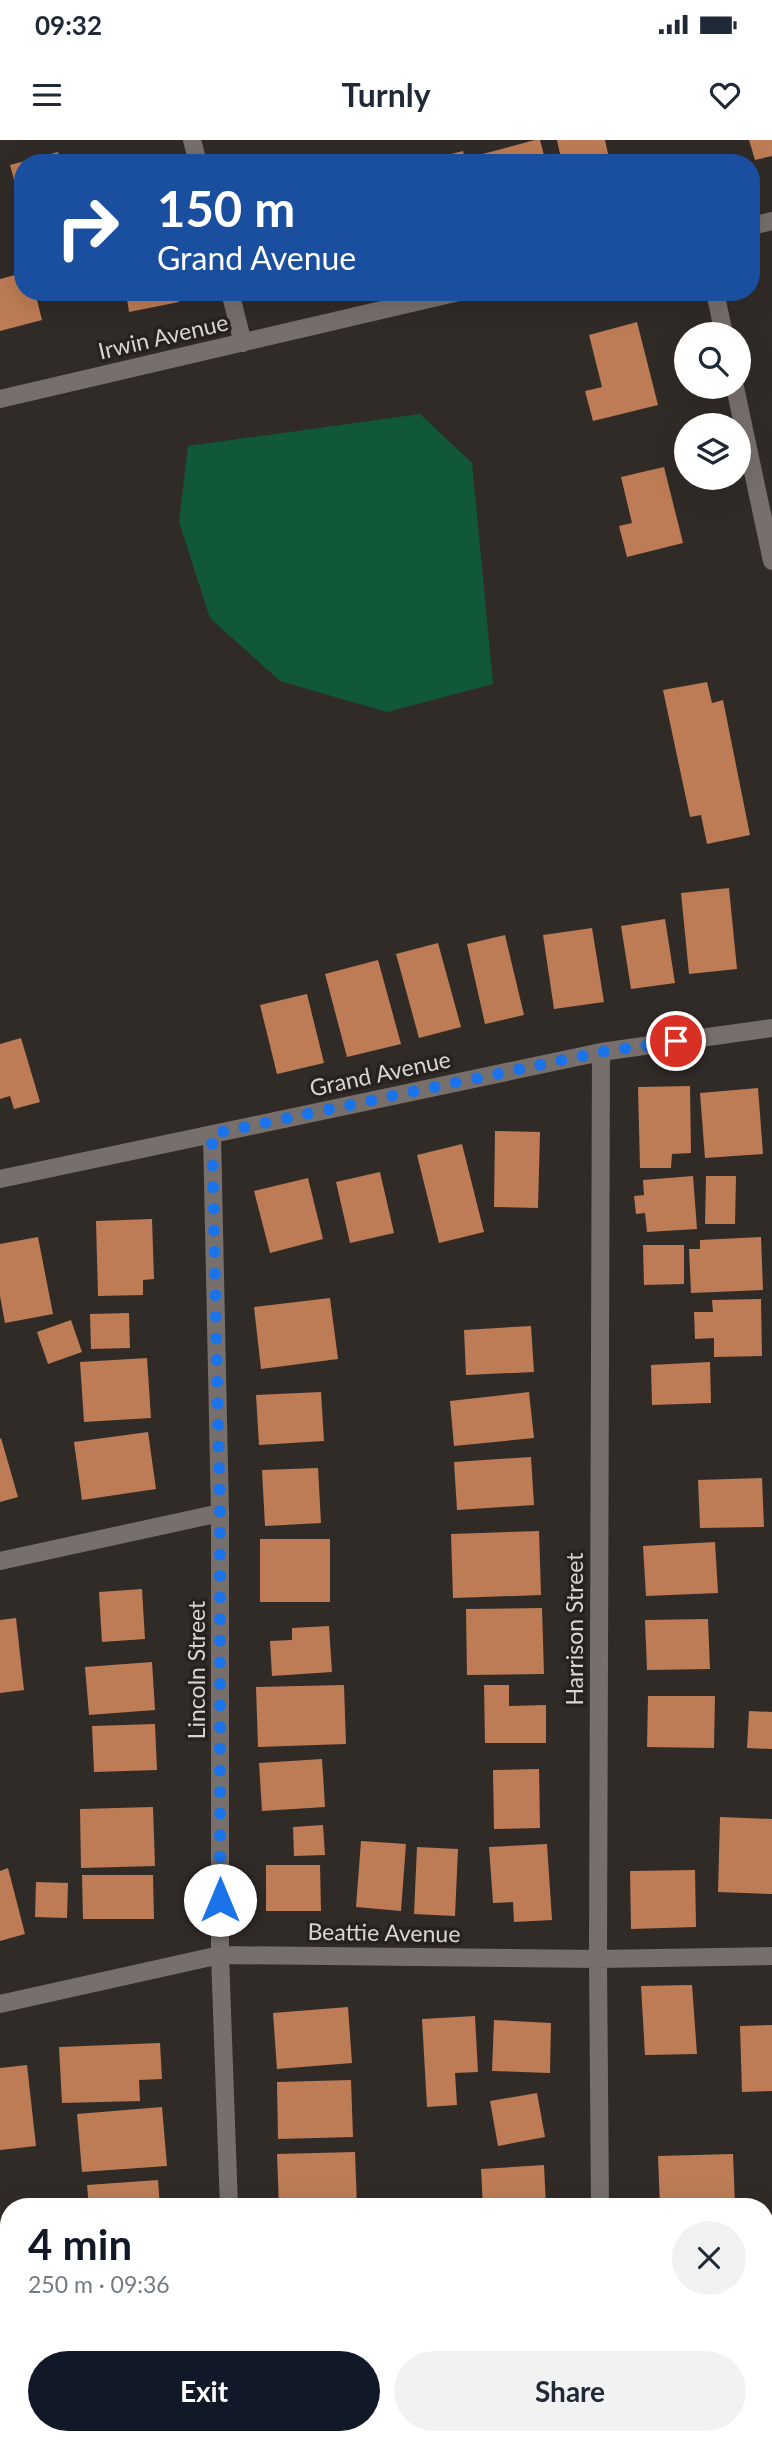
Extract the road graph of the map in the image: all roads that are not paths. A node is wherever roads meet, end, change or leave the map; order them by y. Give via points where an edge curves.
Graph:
1 (232, 301) edge
2 (421, 301) edge
3 (717, 301) edge
4 (721, 322) edge
5 (243, 343) junction
6 (0, 399) edge
7 (738, 399) edge
8 (772, 561) edge
9 (772, 1028) edge
10 (601, 1052) junction
11 (212, 1134) junction
12 (0, 1179) edge
13 (220, 1513) junction
14 (0, 1561) edge
15 (220, 1955) junction
16 (772, 1956) edge
17 (598, 1959) junction
18 (0, 2004) edge
19 (229, 2198) edge
20 (600, 2198) edge

1 - 5 street
2 - 5 street, Irwin Avenue
3 - 4 street
5 - 6 street, Irwin Avenue
7 - 8 street
9 - 10 street, Grand Avenue
10 - 11 street, Grand Avenue
10 - 17 street, Harrison Street
11 - 12 street, Grand Avenue
11 - 13 street, Lincoln Street
13 - 14 street
13 - 15 street, Lincoln Street
15 - 17 street, Beattie Avenue
15 - 18 street, Beattie Avenue
15 - 19 street, Lincoln Street
16 - 17 street, Beattie Avenue
17 - 20 street, Harrison Street

